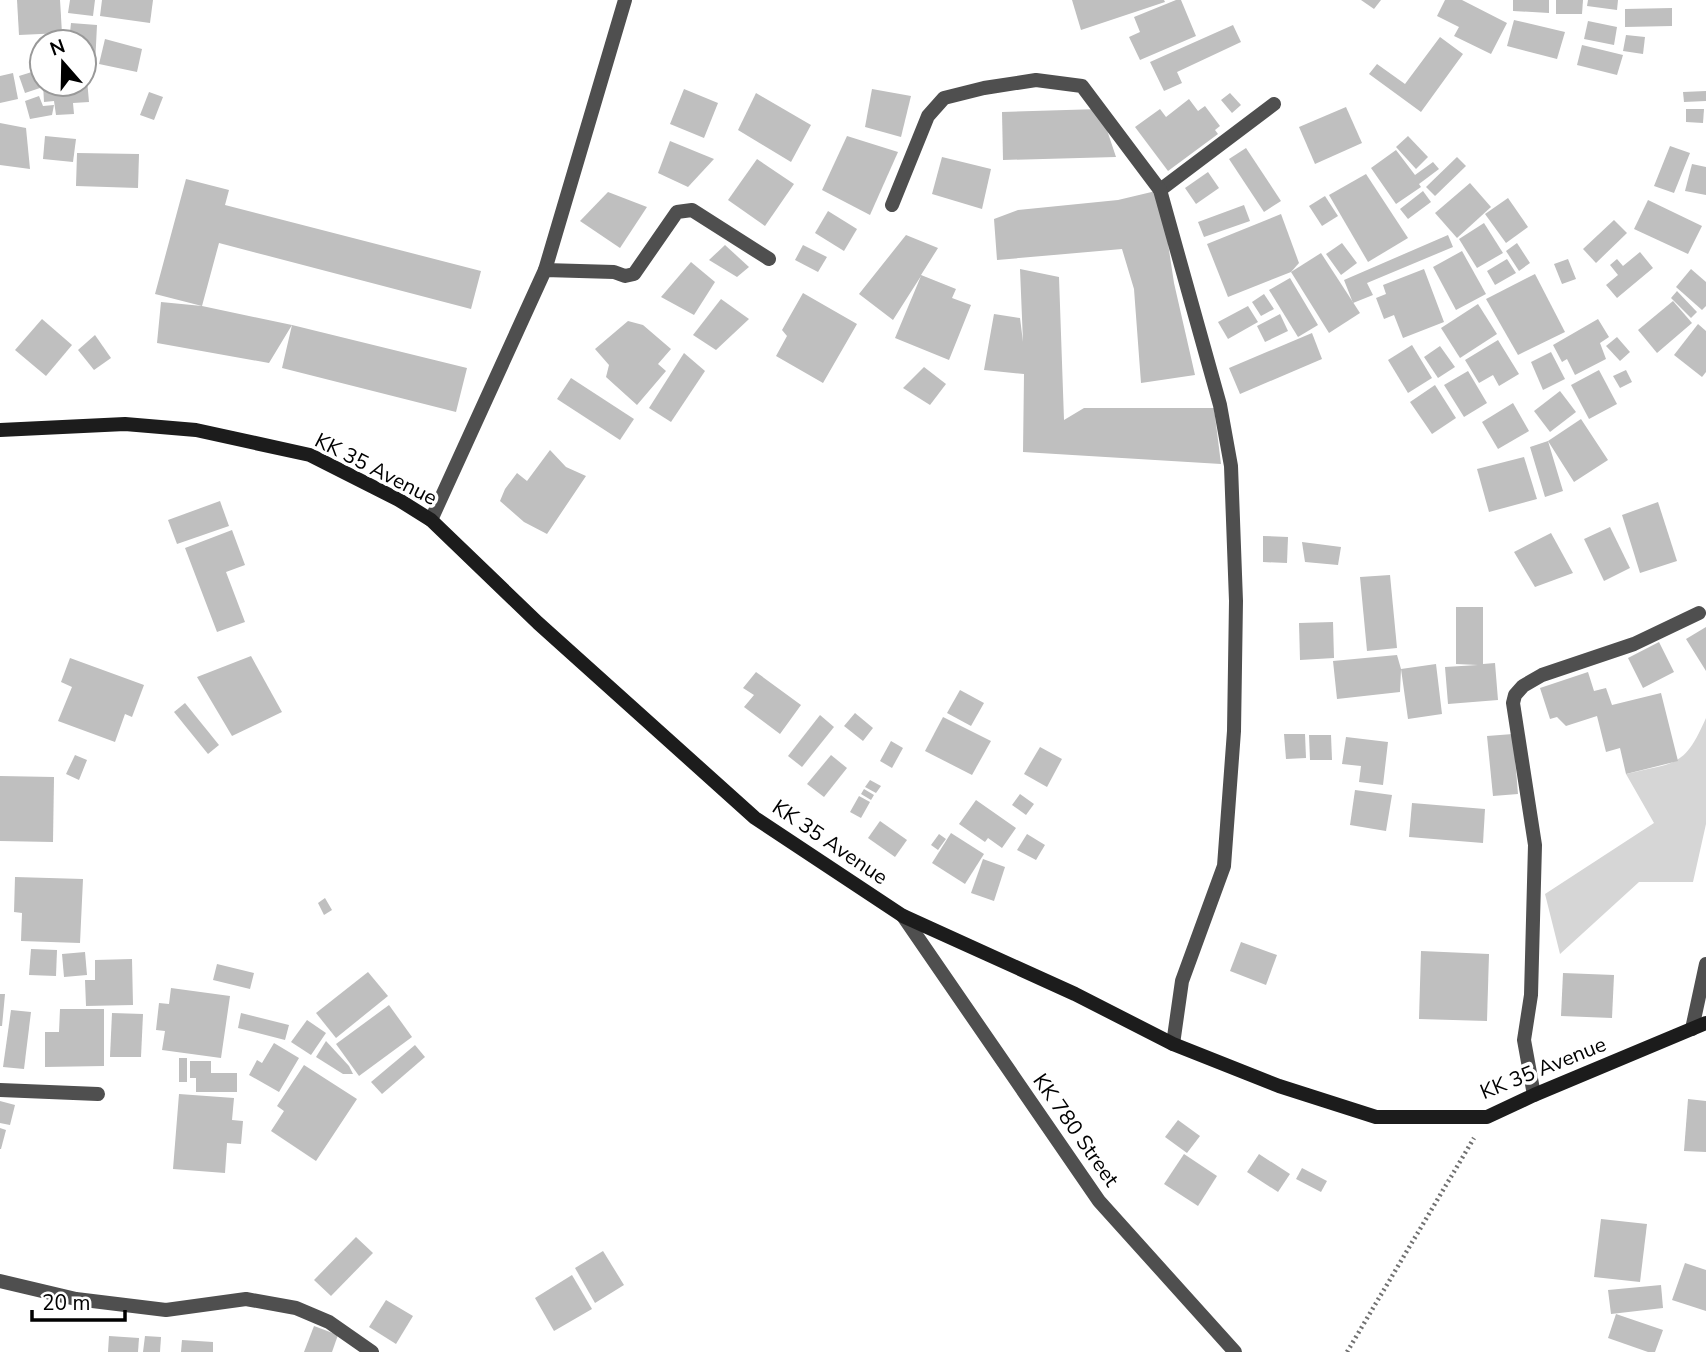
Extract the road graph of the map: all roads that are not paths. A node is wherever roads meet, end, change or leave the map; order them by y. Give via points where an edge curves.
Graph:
1 (625, 0) edge
2 (1274, 104) dead end
3 (1160, 190) junction
4 (892, 205) dead end
5 (769, 259) dead end
6 (545, 270) junction
7 (0, 430) edge
8 (431, 520) junction
9 (1699, 613) dead end
10 (903, 916) junction
11 (1706, 964) edge
12 (1706, 1023) edge
13 (1692, 1029) junction
14 (1173, 1044) junction
15 (0, 1090) edge
16 (98, 1094) dead end
17 (1534, 1095) junction
18 (0, 1281) edge
19 (372, 1352) edge
20 (1235, 1352) edge

1 - 6 street
2 - 3 street
3 - 4 street via 1082,86 1035,80 944,98 928,116
3 - 14 street via 1220,405 1231,466 1236,601 1234,731 1224,866 1182,981
5 - 6 street via 692,210 677,212 634,274
6 - 8 street
7 - 8 main road, KK 35 Avenue via 125,424 209,433 310,455
8 - 10 main road, KK 35 Avenue via 755,818
9 - 17 street via 1634,644 1542,675 1516,695 1513,704 1535,845 1531,995 1524,1040
10 - 14 main road, KK 35 Avenue
10 - 20 street, KK 780 Street via 1099,1201
11 - 13 street
12 - 13 main road, KK 35 Avenue
13 - 17 main road, KK 35 Avenue
14 - 17 main road, KK 35 Avenue via 1279,1086 1376,1117 1487,1117
15 - 16 street
18 - 19 street via 76,1299 166,1310 246,1299 296,1308 329,1322

